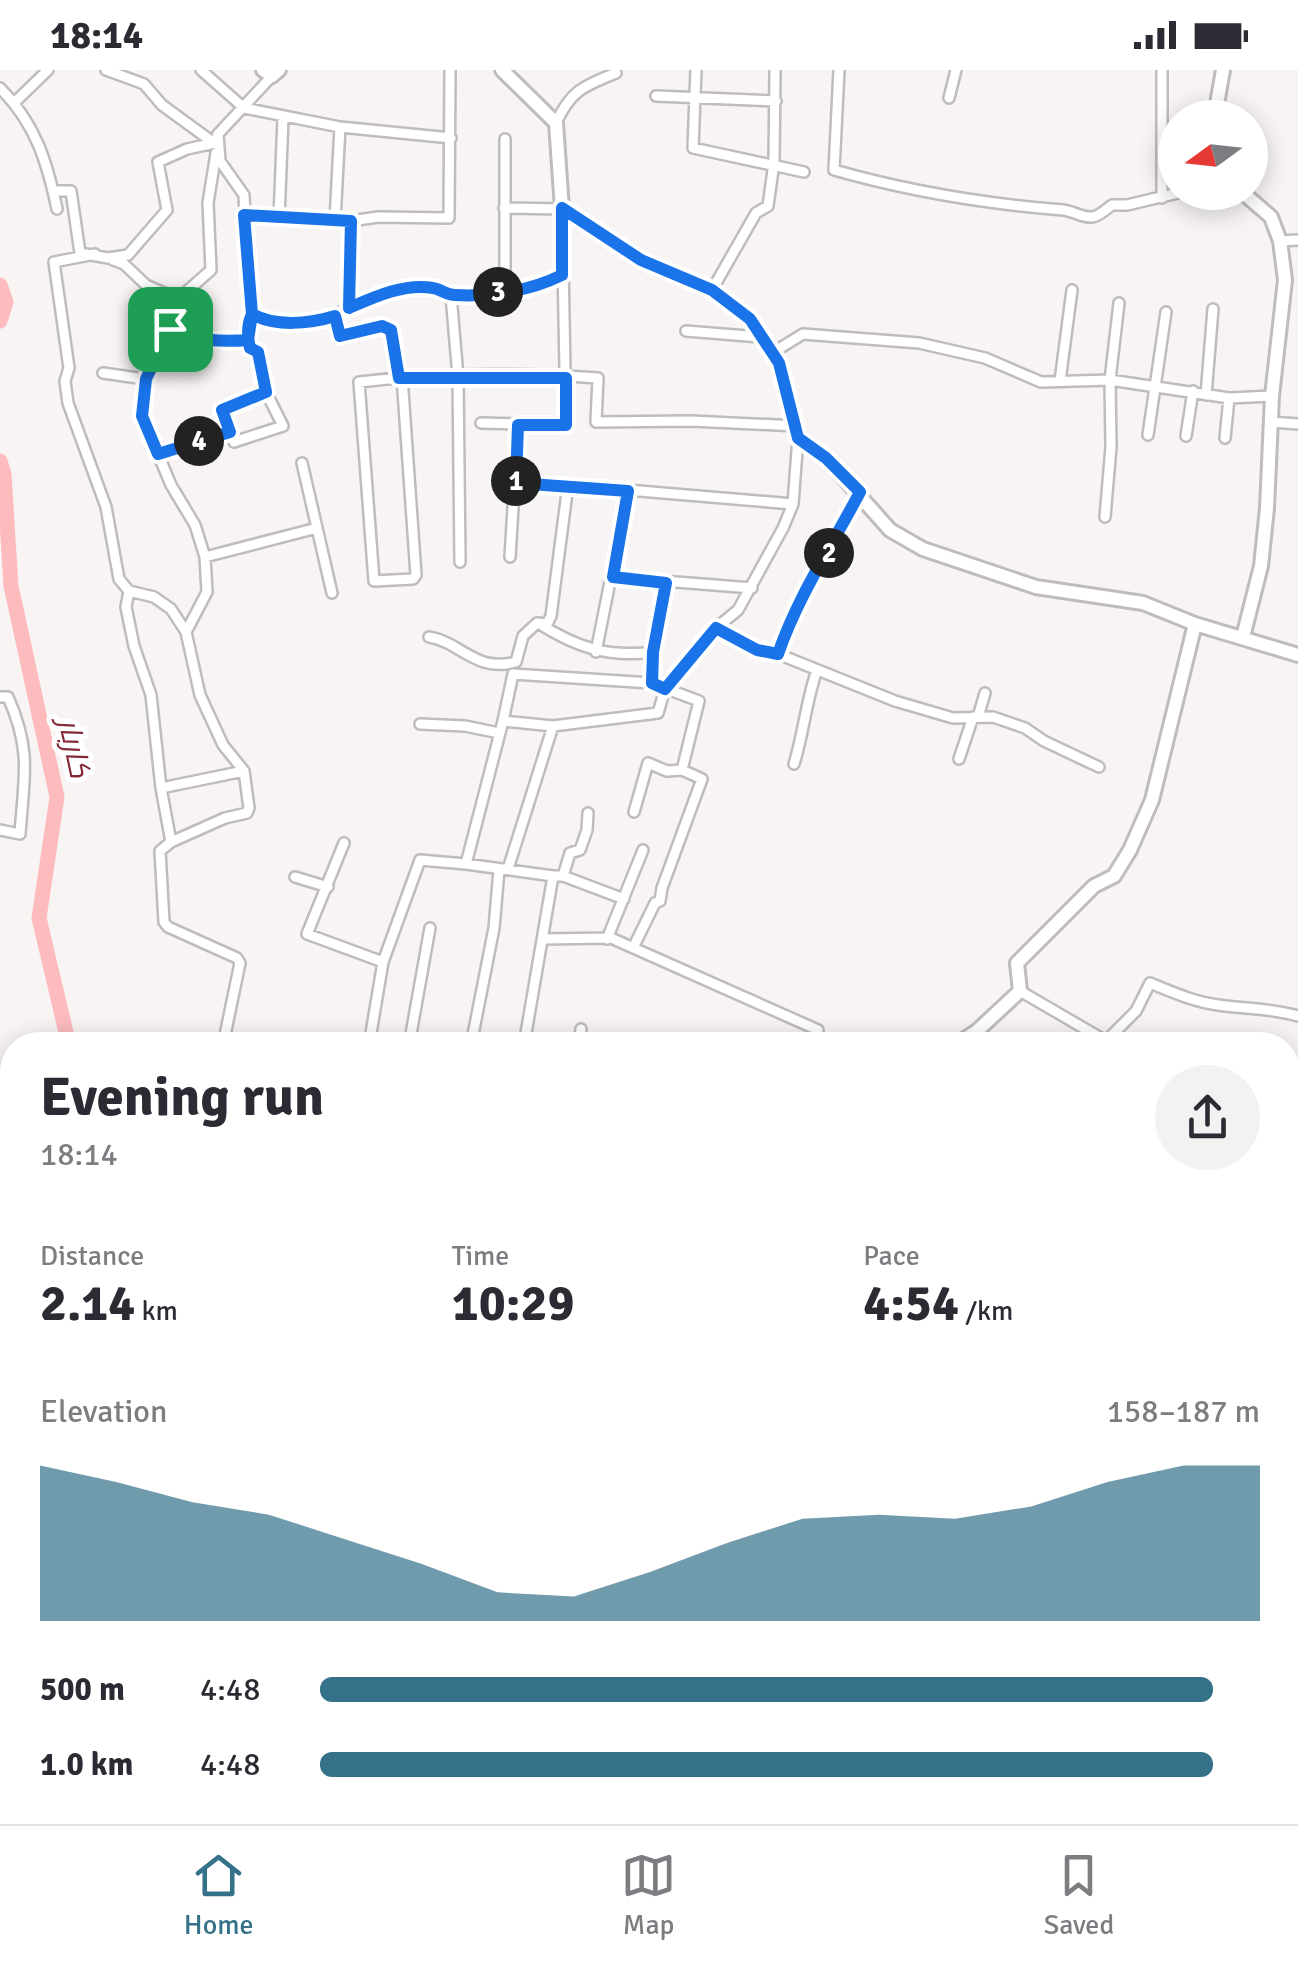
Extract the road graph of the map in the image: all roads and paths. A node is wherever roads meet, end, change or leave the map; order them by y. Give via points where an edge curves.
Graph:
1 (48, 70) edge
2 (106, 70) edge
3 (201, 70) edge
4 (450, 70) edge
5 (502, 70) edge
6 (696, 70) edge
7 (774, 70) edge
8 (839, 70) edge
9 (956, 70) edge
10 (1162, 70) edge
11 (1223, 70) edge
12 (272, 72) edge
13 (616, 73) dead end
14 (0, 88) edge
15 (656, 96) dead end
16 (694, 97) junction
17 (948, 98) dead end
18 (1162, 100) edge
19 (1219, 100) edge
20 (776, 101) junction
21 (14, 102) junction
22 (244, 108) junction
23 (284, 118) junction
24 (556, 122) junction
25 (340, 127) junction
26 (451, 138) junction
27 (505, 139) dead end
28 (217, 141) junction
29 (774, 163) junction
30 (804, 172) dead end
31 (53, 190) junction
32 (1158, 199) edge
33 (504, 208) junction
34 (562, 208) junction
35 (57, 209) dead end
36 (1264, 210) edge
37 (244, 215) junction
38 (279, 218) junction
39 (334, 220) junction
40 (351, 221) junction
41 (1298, 240) edge
42 (1280, 241) junction
43 (95, 254) junction
44 (108, 258) junction
45 (562, 275) junction
46 (712, 290) junction
47 (1072, 290) dead end
48 (505, 292) junction
49 (451, 295) junction
50 (178, 299) junction
51 (1119, 304) dead end
52 (349, 308) junction
53 (1214, 309) dead end
54 (1166, 312) dead end
55 (252, 314) junction
56 (142, 316) dead end
57 (335, 316) junction
58 (170, 329) junction
59 (686, 332) dead end
60 (760, 337) junction
61 (248, 340) junction
62 (772, 353) junction
63 (103, 373) dead end
64 (458, 376) junction
65 (400, 378) junction
66 (566, 378) junction
67 (146, 379) junction
68 (1110, 380) junction
69 (1060, 382) junction
70 (1157, 385) junction
71 (1193, 391) junction
72 (266, 392) junction
73 (1206, 395) junction
74 (1272, 396) junction
75 (1229, 398) junction
76 (1271, 422) junction
77 (481, 423) dead end
78 (1298, 424) edge
79 (518, 425) junction
80 (230, 432) junction
81 (797, 432) junction
82 (1148, 435) dead end
83 (1186, 436) dead end
84 (1225, 438) dead end
85 (158, 454) junction
86 (302, 463) dead end
87 (516, 483) junction
88 (568, 484) junction
89 (628, 491) junction
90 (860, 492) junction
91 (793, 504) junction
92 (1105, 517) dead end
93 (317, 528) junction
94 (205, 556) junction
95 (510, 557) dead end
96 (460, 562) dead end
97 (613, 577) junction
98 (666, 583) junction
99 (752, 588) junction
100 (129, 590) junction
101 (332, 593) dead end
102 (537, 622) junction
103 (1194, 624) junction
104 (716, 628) junction
105 (186, 632) junction
106 (1243, 636) junction
107 (429, 637) dead end
108 (596, 652) junction
109 (653, 652) junction
110 (778, 654) junction
111 (1298, 655) edge
112 (817, 670) junction
113 (652, 683) junction
114 (665, 689) junction
115 (985, 693) dead end
116 (0, 697) edge
117 (976, 718) junction
118 (503, 720) junction
119 (420, 724) dead end
120 (554, 726) junction
121 (499, 732) junction
122 (959, 759) dead end
123 (794, 764) dead end
124 (1099, 767) dead end
125 (682, 770) junction
126 (244, 771) junction
127 (160, 788) junction
128 (634, 812) dead end
129 (588, 813) dead end
130 (0, 830) edge
131 (171, 842) junction
132 (344, 843) dead end
133 (643, 850) dead end
134 (466, 864) junction
135 (504, 869) junction
136 (558, 876) junction
137 (296, 877) dead end
138 (328, 886) junction
139 (624, 898) junction
140 (430, 928) dead end
141 (607, 939) junction
142 (543, 940) junction
143 (633, 948) junction
144 (383, 962) junction
145 (1020, 991) junction
146 (1298, 1016) edge
147 (581, 1029) dead end
148 (226, 1032) edge
149 (370, 1032) edge
150 (410, 1032) edge
151 (474, 1032) edge
152 (526, 1032) edge
153 (581, 1032) edge
154 (817, 1032) edge
155 (976, 1032) edge
156 (1091, 1032) edge
157 (1115, 1032) edge

1 - 21 street
2 - 28 street via 144,84 162,105
3 - 22 street
4 - 26 street
5 - 24 street
6 - 16 street
7 - 20 street
8 - 32 street via 834,170 1087,217 1112,204
9 - 17 street
10 - 18 street
11 - 19 street
12 - 22 street
13 - 24 street via 567,99
14 - 21 street
15 - 16 street
16 - 20 street
16 - 29 street via 693,148
20 - 29 street
21 - 31 street via 36,134
22 - 23 street
22 - 28 street
23 - 25 street
23 - 38 street
24 - 34 street
25 - 26 street
25 - 39 street
26 - 40 street via 449,218
27 - 33 street
28 - 37 street via 220,162 244,195
28 - 44 street via 158,162 167,210 128,256
28 - 50 street via 208,203 211,270
29 - 30 street
29 - 46 street via 768,206 756,212
31 - 35 street
31 - 43 street via 72,191 80,253
33 - 34 street
33 - 48 street
34 - 45 street
34 - 46 street via 641,260
36 - 42 street
37 - 38 street
37 - 55 street
38 - 39 street
39 - 40 street
40 - 52 street
41 - 42 street
42 - 74 street via 1285,280
43 - 44 street
43 - 100 street via 54,262 69,368 65,381 72,419 106,506 119,579
44 - 50 street
45 - 48 street via 536,288
45 - 66 street
46 - 60 street via 750,319
47 - 69 street
48 - 49 street
49 - 52 street via 433,288 401,290
49 - 64 street
50 - 58 street
51 - 68 street
52 - 57 street
53 - 73 street
54 - 70 street
55 - 57 street via 284,323
55 - 61 street
56 - 58 street
57 - 65 street via 340,336 382,326 391,330
58 - 61 street via 196,338
58 - 67 street
59 - 60 street
60 - 62 street
61 - 72 street via 258,352
62 - 69 street via 803,334 919,343 985,358 1041,382
62 - 81 street
63 - 67 street
64 - 65 street
64 - 66 street
64 - 96 street
65 - 65 street via 359,382 374,581 416,576
66 - 79 street via 566,425
66 - 81 street via 598,378 596,422 690,421
67 - 85 street via 142,416
68 - 69 street
68 - 70 street
68 - 92 street
70 - 71 street
70 - 82 street
71 - 73 street
71 - 83 street
72 - 80 street via 222,410
72 - 80 street via 283,426 234,442
73 - 75 street
74 - 75 street
74 - 76 street
75 - 84 street
76 - 78 street
76 - 106 street via 1261,566
77 - 79 street
79 - 87 street
80 - 85 street
81 - 90 street
81 - 91 street
85 - 94 street
86 - 93 street
87 - 88 street
87 - 95 street
88 - 89 street
88 - 102 street via 550,616 547,624
89 - 91 street
89 - 97 street
90 - 103 street via 890,530 923,549 1036,587 1143,603
90 - 110 street via 795,606
91 - 99 street
93 - 94 street
93 - 101 street
94 - 105 street via 207,592
97 - 98 street
97 - 108 street
98 - 99 street
98 - 109 street
99 - 104 street
100 - 105 street via 171,609
100 - 127 street via 126,607 151,695
102 - 107 street via 523,636 516,662 504,665 472,660
102 - 108 street
103 - 106 street
103 - 145 street via 1152,800 1130,850 1114,876 1094,886 1017,963
104 - 110 street
104 - 114 street
105 - 126 street via 200,695 223,745
106 - 111 street
108 - 109 street
109 - 113 street
110 - 112 street
112 - 117 street via 895,701
112 - 123 street
113 - 114 street
113 - 118 street via 512,674
114 - 120 street via 658,713
114 - 125 street via 699,701
115 - 117 street
116 - 130 street via 8,697 26,753 20,834
117 - 122 street
117 - 124 street via 1025,728
118 - 120 street
118 - 121 street
119 - 121 street
120 - 135 street
121 - 134 street
125 - 128 street via 648,763
125 - 143 street via 702,779 660,901
126 - 127 street
126 - 131 street via 249,811
127 - 131 street
129 - 136 street via 580,850 570,853
131 - 148 street via 160,851 164,922 240,963
132 - 138 street
133 - 139 street
134 - 135 street
134 - 144 street via 420,860
135 - 136 street
135 - 151 street
136 - 139 street
136 - 142 street
137 - 138 street
138 - 144 street via 309,937
139 - 141 street
140 - 150 street
141 - 142 street
141 - 143 street
142 - 152 street
143 - 154 street
144 - 149 street
145 - 155 street
145 - 156 street
146 - 157 street via 1215,1005 1150,983 1136,1012
147 - 153 street

